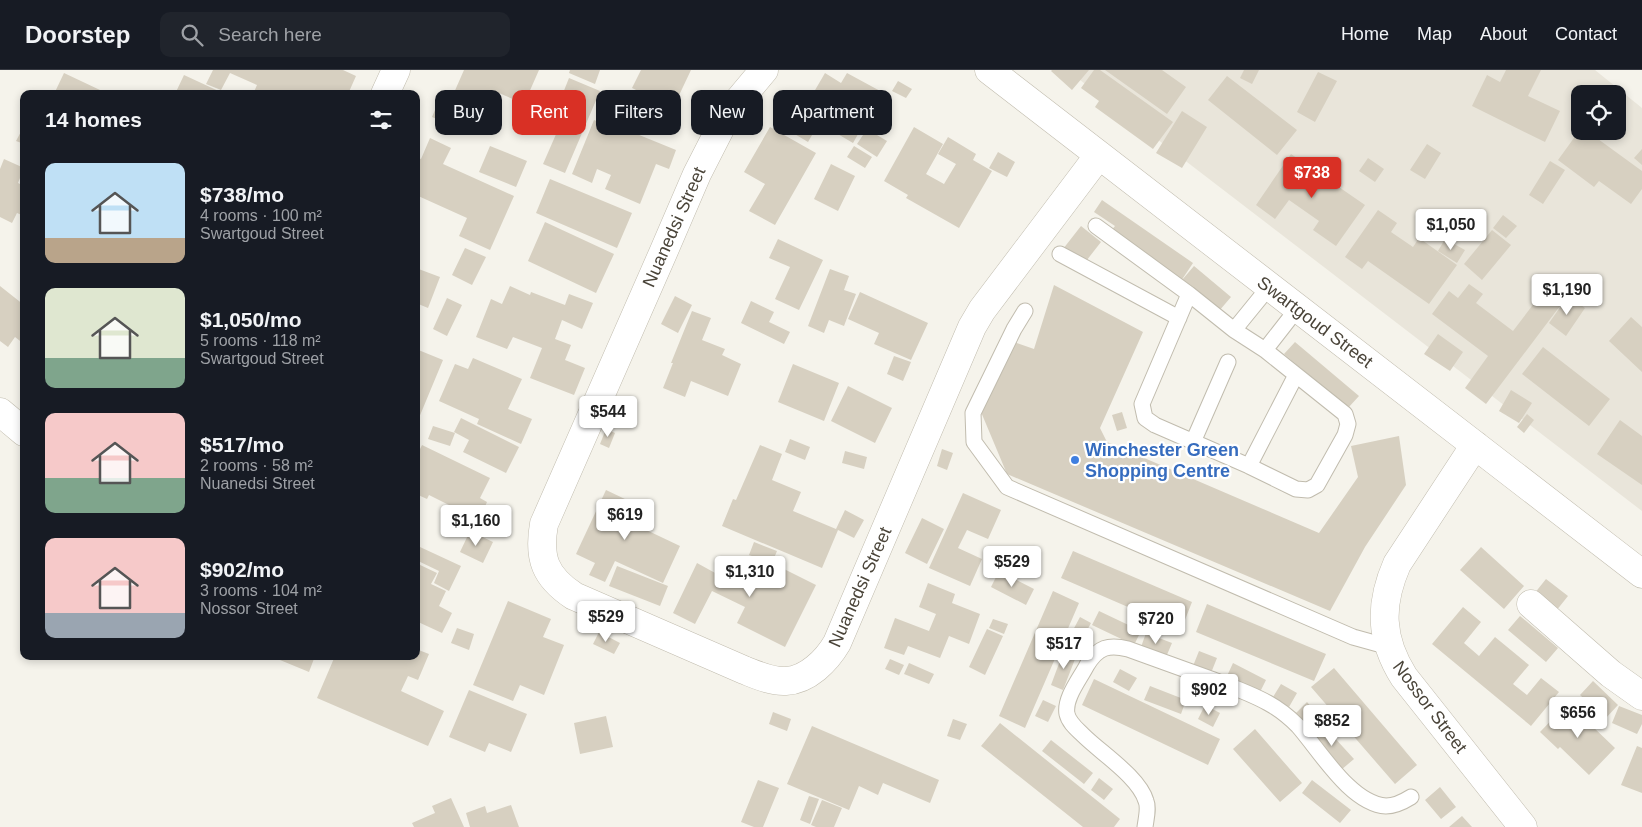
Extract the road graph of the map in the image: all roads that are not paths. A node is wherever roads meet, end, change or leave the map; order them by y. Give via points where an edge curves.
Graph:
1 (396, 70) edge
2 (764, 70) edge
3 (989, 70) edge
4 (387, 90) edge
5 (1099, 155) junction
6 (1096, 226) dead end
7 (1060, 254) dead end
8 (1269, 287) junction
9 (1190, 294) junction
10 (1297, 308) junction
11 (1025, 311) dead end
12 (1179, 318) junction
13 (1234, 330) junction
14 (1265, 350) junction
15 (1228, 362) dead end
16 (1296, 375) junction
17 (0, 412) edge
18 (20, 429) edge
19 (1193, 442) junction
20 (1476, 445) junction
21 (1249, 466) junction
22 (1642, 574) edge
23 (1531, 604) dead end
24 (1389, 647) junction
25 (1641, 694) edge
26 (1411, 797) dead end
27 (1145, 827) edge
28 (1522, 827) edge

1 - 4 street
2 - 5 street, Nuanedsi Street via 721,127 697,174 544,524 541,541 544,564 549,573 574,596 767,678 786,681 797,678 821,665 831,654 972,327
3 - 5 street, Swartgoud Street
5 - 8 street, Swartgoud Street
6 - 9 lane
7 - 12 lane
8 - 10 street, Swartgoud Street
8 - 13 lane
9 - 12 lane
9 - 13 lane
10 - 14 lane
10 - 20 street, Swartgoud Street
11 - 24 lane via 973,413 974,442 1007,487 1352,637
12 - 19 lane via 1142,404 1145,418 1155,426
13 - 14 lane
14 - 16 lane
15 - 19 lane
16 - 21 lane
16 - 21 lane via 1345,414 1348,424 1345,435 1317,485 1308,490 1296,488
17 - 18 street
19 - 21 lane
20 - 22 street, Swartgoud Street
20 - 24 street, Nossor Street via 1404,551 1391,578 1384,612
23 - 25 street via 1612,674
24 - 28 street, Nossor Street via 1404,677
26 - 27 lane via 1388,806 1364,799 1351,790 1296,725 1267,702 1128,649 1105,648 1092,658 1072,693 1068,715 1073,725 1132,778 1141,791 1147,802

